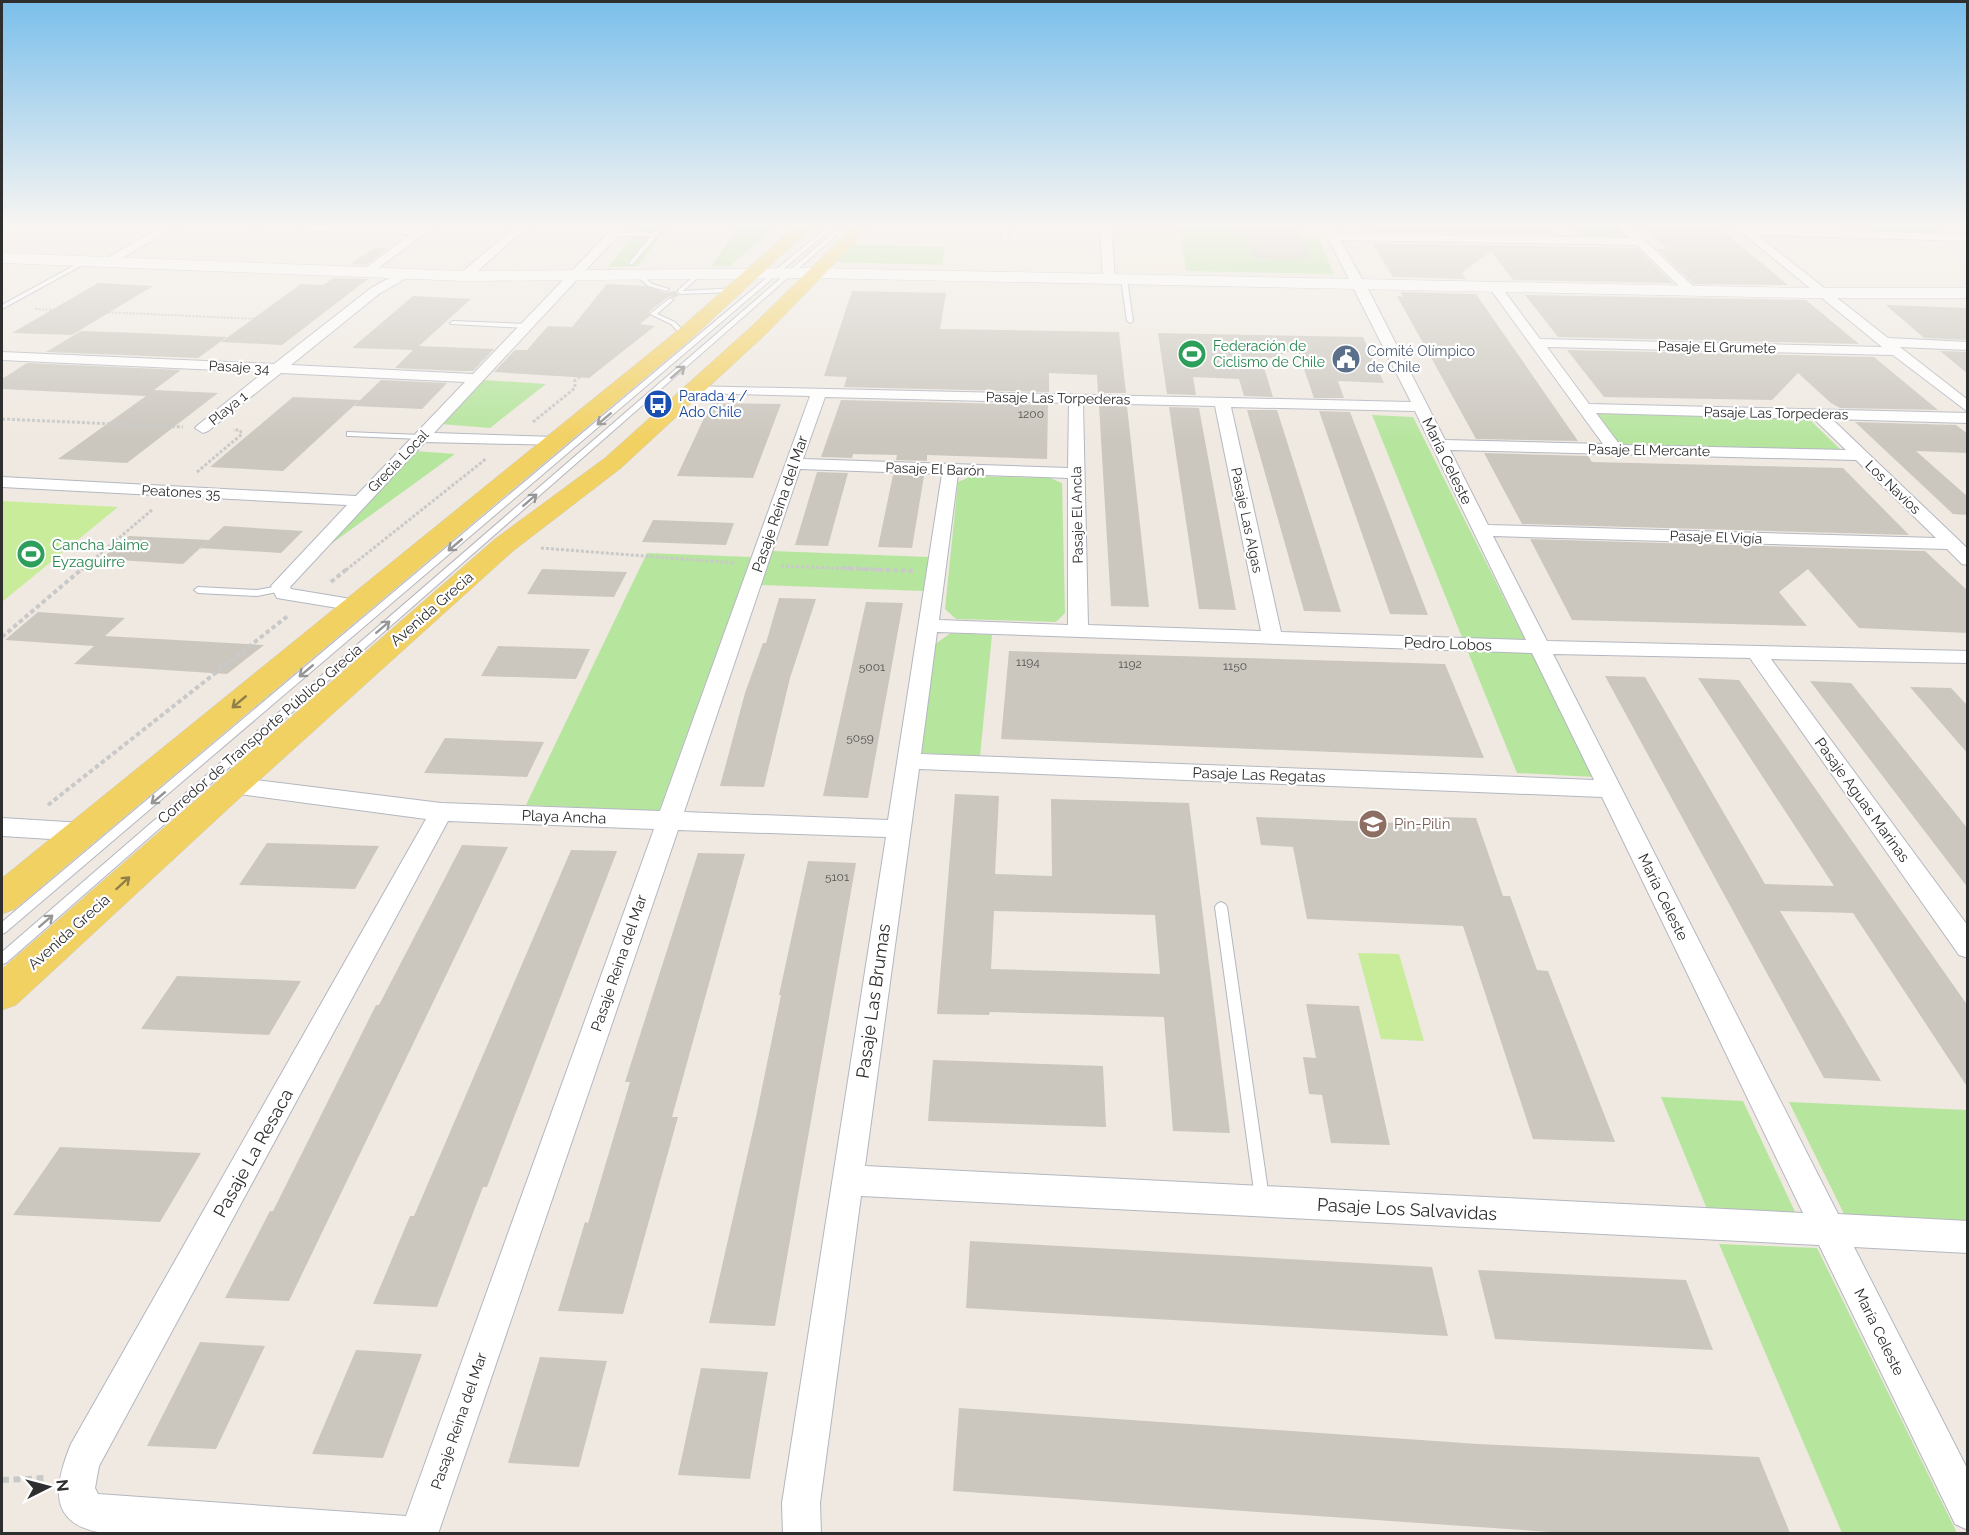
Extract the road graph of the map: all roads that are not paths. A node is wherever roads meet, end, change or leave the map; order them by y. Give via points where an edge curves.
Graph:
1 (19, 298) edge
2 (367, 298) edge
3 (384, 298) edge
4 (553, 298) edge
5 (727, 298) edge
6 (755, 298) edge
7 (756, 298) edge
8 (792, 298) edge
9 (1123, 298) edge
10 (1364, 298) edge
11 (1503, 298) edge
12 (1830, 298) edge
13 (670, 300) dead end
14 (2, 307) edge
15 (1130, 321) dead end
16 (453, 323) dead end
17 (526, 326) junction
18 (684, 335) junction
19 (1536, 343) junction
20 (1968, 346) edge
21 (1891, 347) junction
22 (2, 356) edge
23 (277, 369) junction
24 (297, 370) junction
25 (476, 378) junction
26 (695, 389) junction
27 (819, 392) junction
28 (1076, 399) junction
29 (1222, 402) junction
30 (1420, 407) junction
31 (1585, 408) junction
32 (1968, 408) edge
33 (1818, 414) junction
34 (243, 415) dead end
35 (1968, 418) edge
36 (203, 428) dead end
37 (350, 434) dead end
38 (421, 437) junction
39 (555, 442) junction
40 (1439, 445) junction
41 (1615, 449) junction
42 (1860, 455) junction
43 (794, 464) junction
44 (951, 469) junction
45 (1076, 473) junction
46 (2, 482) edge
47 (360, 501) junction
48 (1481, 530) junction
49 (1950, 544) junction
50 (1968, 560) edge
51 (279, 589) junction
52 (198, 590) dead end
53 (356, 605) junction
54 (928, 626) junction
55 (1078, 632) junction
56 (1272, 638) junction
57 (1539, 647) junction
58 (1756, 652) junction
59 (1968, 657) edge
60 (908, 761) junction
61 (232, 785) junction
62 (1609, 789) junction
63 (441, 812) junction
64 (669, 820) junction
65 (2, 827) edge
66 (898, 829) junction
67 (83, 832) junction
68 (2, 899) edge
69 (1221, 907) dead end
70 (2, 929) edge
71 (1968, 947) edge
72 (2, 959) edge
73 (2, 993) edge
74 (847, 1180) junction
75 (1262, 1202) junction
76 (1829, 1231) junction
77 (1968, 1237) edge
78 (1968, 1511) edge
79 (403, 1533) edge
80 (419, 1533) edge
81 (802, 1533) edge

1 - 14 lane
2 - 23 street, Playa 1
3 - 24 street, Playa 1
4 - 17 street, Grecia Local
5 - 18 main road
6 -> 70 lane, Corredor de Transporte Público Grecia
72 -> 7 lane, Corredor de Transporte Público Grecia
8 - 26 main road, Avenida Grecia
9 - 15 lane
10 - 30 street, María Celeste
11 - 19 street
12 - 21 street
13 - 18 lane via 653,314 673,323
16 - 17 lane
17 - 25 street, Grecia Local
18 - 39 main road
19 - 21 street, Pasaje El Grumete
19 - 31 street
20 - 21 street, Pasaje El Grumete
21 - 32 street
22 - 23 street, Pasaje 34
23 - 24 street, Pasaje 34
23 - 36 street, Playa 1
24 - 25 street, Pasaje 34
24 - 34 street, Playa 1
25 - 38 street, Grecia Local
26 - 27 street, Pasaje Las Torpederas
26 - 61 main road, Avenida Grecia via 599,475 504,545
27 - 28 street, Pasaje Las Torpederas
27 - 43 street, Pasaje Reina del Mar
28 - 29 street, Pasaje Las Torpederas
28 - 45 street, Pasaje El Ancla
29 - 30 street, Pasaje Las Torpederas
29 - 56 street, Pasaje Las Algas
30 - 40 street, María Celeste
31 - 33 street, Pasaje Las Torpederas
31 - 41 street
33 - 35 street, Pasaje Las Torpederas
33 - 42 street, Los Navíos
37 - 38 lane
38 - 39 street
38 - 47 street, Grecia Local
39 - 53 main road
40 - 41 street, Pasaje El Mercante
40 - 48 street, María Celeste
41 - 42 street, Pasaje El Mercante
42 - 49 street, Los Navíos
43 - 44 street, Pasaje El Barón
43 - 64 street, Pasaje Reina del Mar
44 - 45 street, Pasaje El Barón
44 - 54 street, Pasaje Las Brumas
45 - 55 street, Pasaje El Ancla
46 - 47 street, Peatones 35
47 - 51 street, Grecia Local
48 - 49 street, Pasaje El Vigía
48 - 57 street, María Celeste
49 - 50 street, Los Navíos
51 - 52 lane via 256,593
51 - 53 street via 284,594
53 -> 67 main road
54 - 55 street, Pedro Lobos
54 - 60 street, Pasaje Las Brumas
55 - 56 street, Pedro Lobos
56 - 57 street, Pedro Lobos
57 - 58 street, Pedro Lobos
57 - 62 street, María Celeste
58 - 59 street, Pedro Lobos
58 - 71 street, Pasaje Aguas Marinas
60 - 62 street, Pasaje Las Regatas
60 - 66 street, Pasaje Las Brumas
61 - 63 street, Playa Ancha
73 -> 61 main road, Avenida Grecia
62 - 76 street, María Celeste
63 - 64 street, Playa Ancha
63 - 79 street, Pasaje La Resaca via 90,1446 77,1486 84,1509 100,1515
64 - 66 street, Playa Ancha
64 - 80 street, Pasaje Reina del Mar
65 - 67 street
66 - 74 street, Pasaje Las Brumas
67 - 68 main road
69 - 75 lane
74 - 75 street, Pasaje Los Salvavidas
74 - 81 street, Pasaje Las Brumas via 801,1503
75 - 76 street, Pasaje Los Salvavidas
76 - 77 street, Pasaje Los Salvavidas
76 - 78 street, María Celeste

